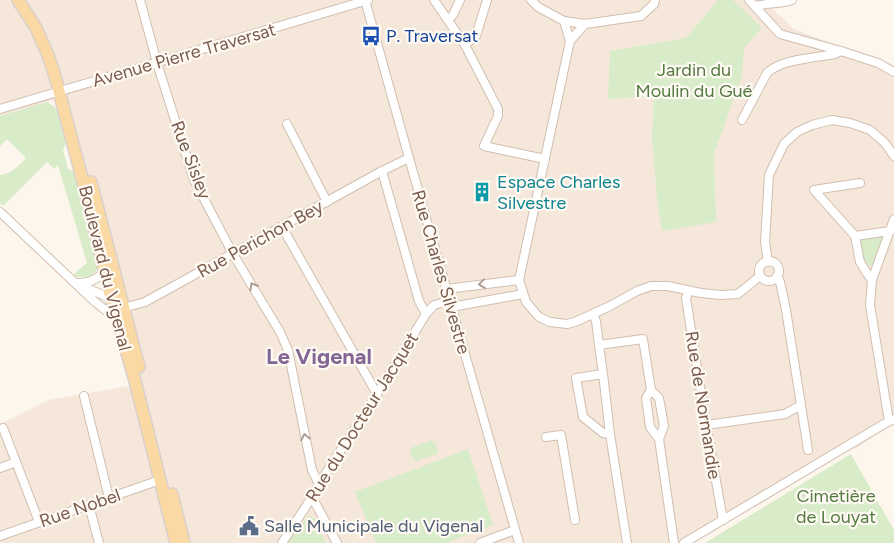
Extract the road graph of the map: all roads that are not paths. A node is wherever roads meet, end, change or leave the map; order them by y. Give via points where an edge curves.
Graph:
1 (18, 0) edge
2 (27, 0) edge
3 (140, 0) edge
4 (366, 0) edge
5 (434, 0) edge
6 (460, 0) edge
7 (487, 0) edge
8 (531, 0) edge
9 (792, 0) edge
10 (652, 1) edge
11 (752, 3) edge
12 (448, 20) junction
13 (564, 22) junction
14 (585, 24) junction
15 (570, 42) junction
16 (465, 45) junction
17 (841, 51) junction
18 (157, 63) junction
19 (894, 72) edge
20 (63, 90) junction
21 (0, 109) edge
22 (742, 120) dead end
23 (288, 124) dead end
24 (894, 156) edge
25 (409, 158) junction
26 (545, 159) junction
27 (382, 171) junction
28 (860, 183) dead end
29 (327, 202) junction
30 (0, 212) edge
31 (894, 219) edge
32 (282, 227) junction
33 (890, 230) junction
34 (855, 236) junction
35 (233, 254) junction
36 (768, 262) junction
37 (103, 265) junction
38 (760, 276) junction
39 (777, 276) junction
40 (519, 280) junction
41 (872, 280) junction
42 (75, 283) junction
43 (446, 289) junction
44 (689, 291) junction
45 (523, 294) junction
46 (110, 298) junction
47 (450, 304) junction
48 (123, 308) junction
49 (426, 314) junction
50 (593, 314) junction
51 (117, 320) junction
52 (600, 345) junction
53 (603, 374) junction
54 (651, 390) junction
55 (377, 394) junction
56 (84, 396) dead end
57 (801, 405) junction
58 (892, 420) edge
59 (706, 425) junction
60 (3, 428) dead end
61 (610, 434) junction
62 (546, 437) dead end
63 (659, 439) junction
64 (808, 450) dead end
65 (16, 462) junction
66 (0, 468) edge
67 (160, 480) junction
68 (319, 484) junction
69 (312, 497) junction
70 (109, 498) junction
71 (89, 505) junction
72 (575, 520) dead end
73 (723, 520) junction
74 (39, 522) junction
75 (515, 530) junction
76 (0, 536) edge
77 (99, 543) edge
78 (176, 543) edge
79 (184, 543) edge
80 (282, 543) edge
81 (337, 543) edge
82 (480, 543) edge
83 (519, 543) edge
84 (627, 543) edge
85 (674, 543) edge
86 (684, 543) edge

1 - 20 main road, Boulevard du Vigenal via 36,28
2 - 20 main road, Boulevard du Vigenal via 57,60
3 - 18 street, Rue Sisley
4 - 18 street, Avenue Pierre Traversat
4 - 25 street, Rue Charles Silvestre
5 - 12 street
6 - 12 street
7 - 16 street via 476,36
8 - 13 street
9 - 11 street
10 - 14 street via 641,16
11 - 17 street via 780,34
12 - 16 street
13 - 14 street
13 - 15 street
14 - 15 street
15 - 26 street
16 - 26 street via 498,109 484,146
17 - 19 street
17 - 22 street via 772,68
18 - 20 street, Avenue Pierre Traversat
18 - 35 street, Rue Sisley via 194,180
20 - 21 street, Avenue Pierre Traversat
20 - 37 main road, Boulevard du Vigenal
20 - 48 main road, Boulevard du Vigenal
23 - 29 street
24 - 36 street via 870,130 850,123 832,120 797,132 784,144 769,175 765,242
25 - 27 street, Rue Perichon Bey
25 - 43 street, Rue Charles Silvestre
26 - 40 street
27 - 29 street, Rue Perichon Bey
27 - 49 street via 419,302
28 - 34 street via 814,190
29 - 32 street, Rue Perichon Bey
30 - 42 street
31 - 33 street
32 - 35 street, Rue Perichon Bey
32 - 55 street
33 - 34 street
33 - 41 street
34 - 41 street via 860,262
35 - 48 street, Rue Perichon Bey via 145,302
68 -> 35 street, Rue Sisley via 312,470 288,350
36 - 38 street via 759,270
36 - 39 street via 778,268
37 - 42 street via 102,274 96,279
37 - 46 main road, Boulevard du Vigenal
38 - 39 street via 769,281
38 - 44 street via 738,294
39 - 57 street via 786,310
40 -> 43 street
40 - 45 street
41 - 58 street via 870,305
42 - 46 street
42 - 51 street
43 - 47 street, Rue Charles Silvestre
44 - 50 street via 651,286
44 - 59 street, Rue de Normandie via 686,298
45 - 47 street, Rue du Docteur Jacquet
45 - 50 street via 539,316 550,322 567,324
46 - 48 street
46 - 51 main road, Boulevard du Vigenal
47 - 49 street, Rue du Docteur Jacquet via 434,305
47 - 75 street, Rue Charles Silvestre
48 - 79 main road, Boulevard du Vigenal
49 - 55 street, Rue du Docteur Jacquet
50 - 52 street
51 - 67 main road, Boulevard du Vigenal
52 - 53 street
52 - 54 street via 642,339
53 - 61 street
53 - 61 street via 576,378 583,417 603,433
54 - 63 street via 659,398 664,426
54 - 63 street via 646,398 650,427
55 - 68 street, Rue du Docteur Jacquet
56 - 70 street
57 - 59 street via 785,414
57 - 64 street
58 - 73 street
59 - 73 street, Rue de Normandie
60 - 65 street
61 - 84 street
62 - 72 street via 562,435
63 - 85 street
65 - 66 street
65 - 74 street
67 - 70 street, Rue Nobel
67 - 78 main road, Boulevard du Vigenal
68 - 69 street, Rue du Docteur Jacquet
69 - 80 street, Rue du Docteur Jacquet
69 - 81 street
70 - 71 street, Rue Nobel
71 - 74 street, Rue Nobel
71 - 77 street
73 - 86 street
74 - 76 street, Rue Nobel
75 - 82 street
75 - 83 street, Rue Charles Silvestre

